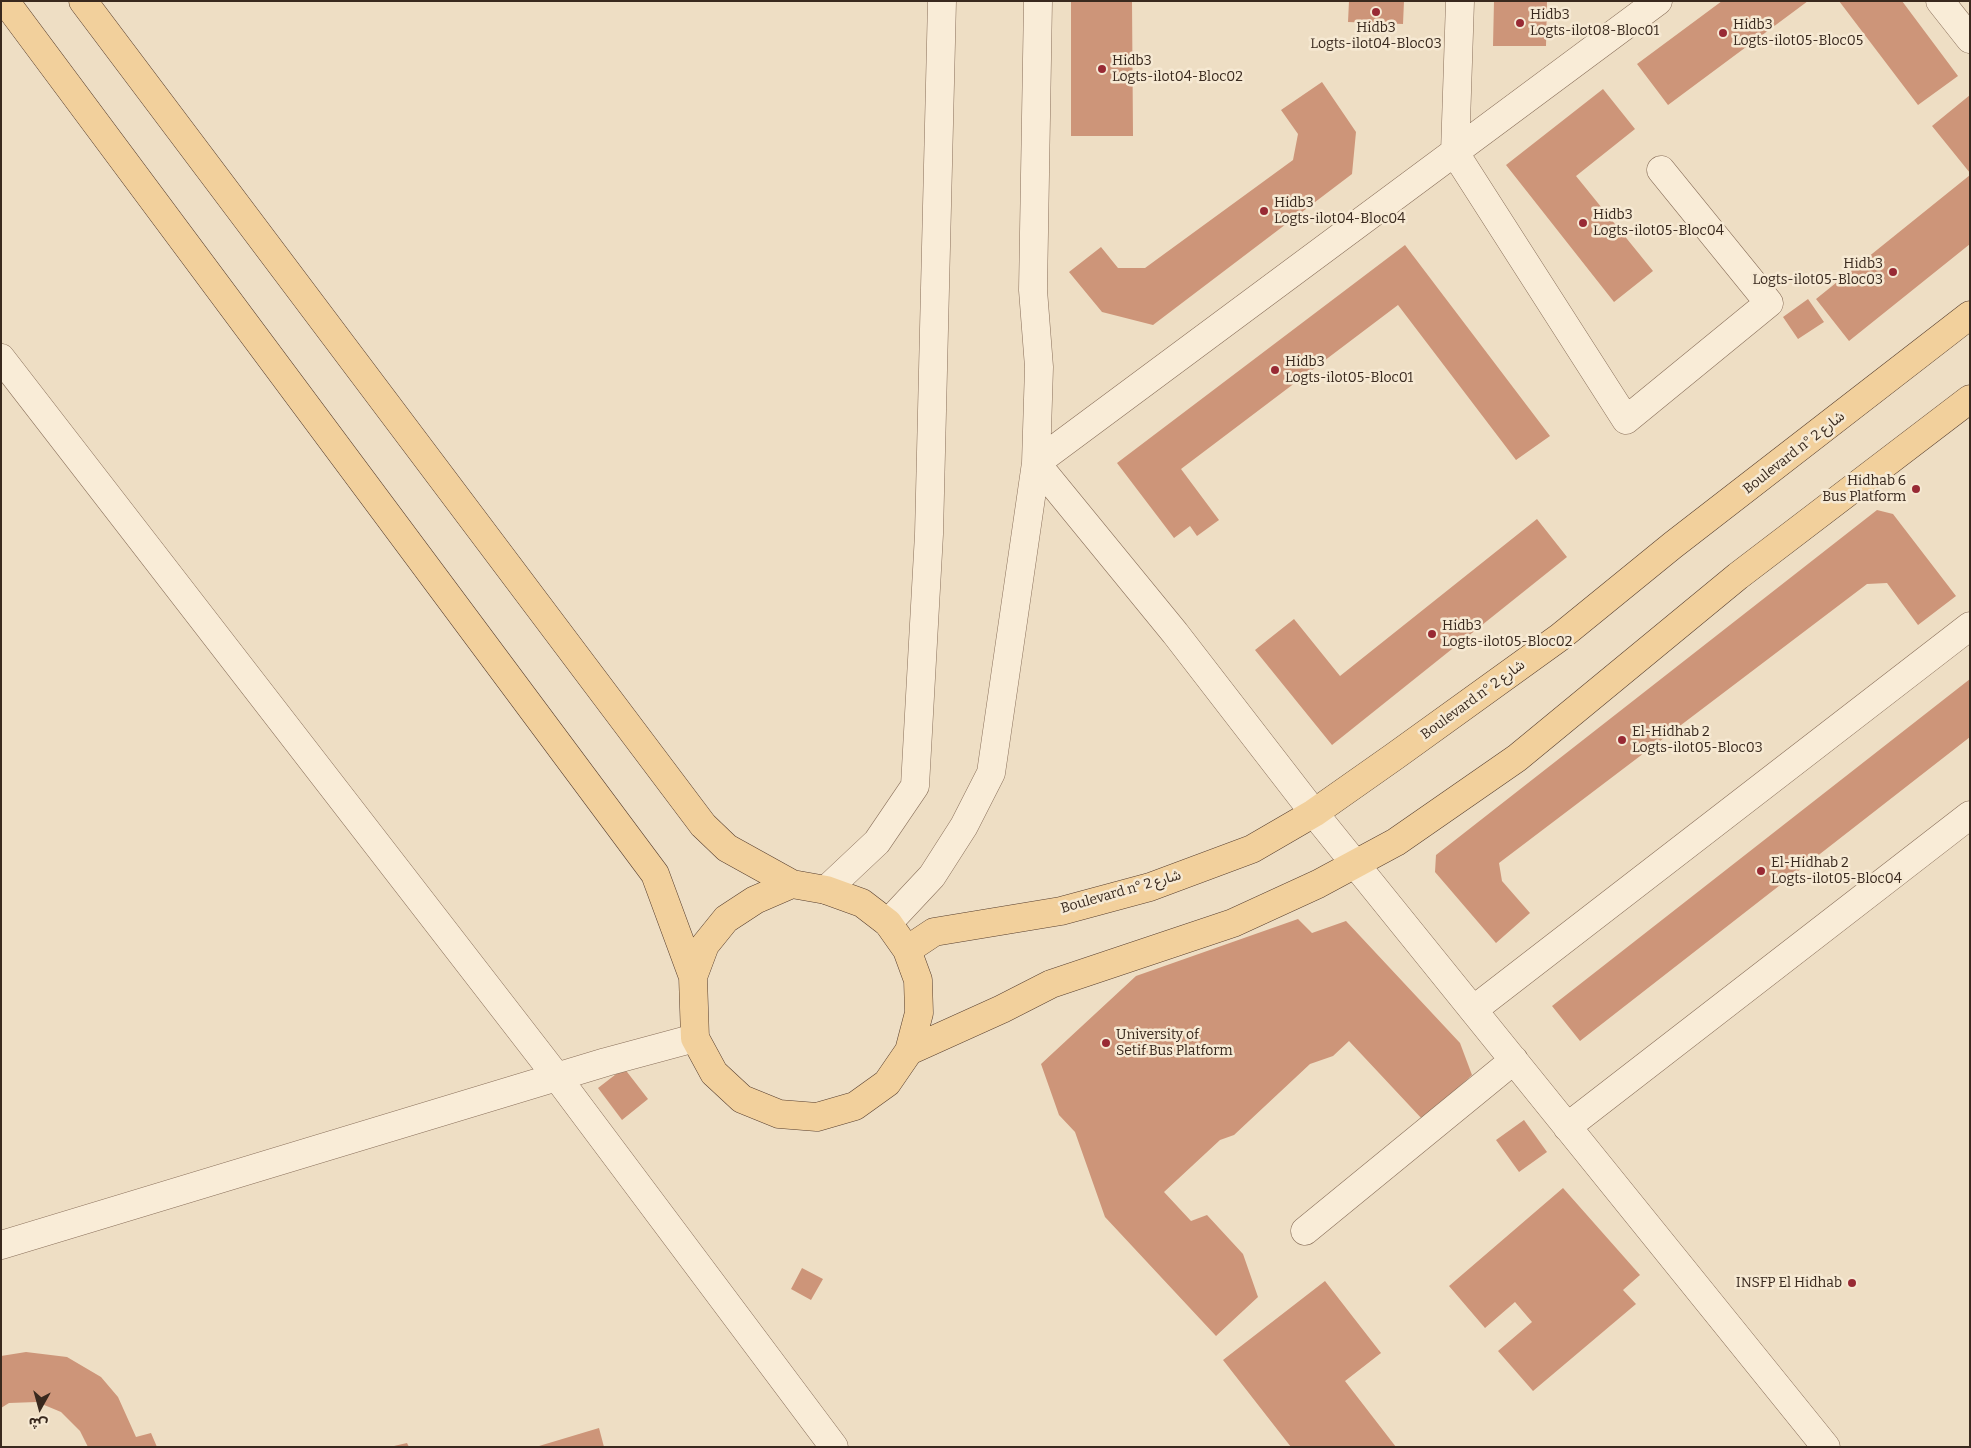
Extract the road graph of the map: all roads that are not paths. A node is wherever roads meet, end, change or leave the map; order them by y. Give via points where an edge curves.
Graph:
1 (5, 1) edge
2 (84, 1) edge
3 (942, 1) edge
4 (1038, 1) edge
5 (1460, 1) edge
6 (1658, 1) edge
7 (1940, 1) edge
8 (1970, 39) edge
9 (1455, 153) junction
10 (1662, 170) dead end
11 (1970, 315) edge
12 (1, 358) edge
13 (1970, 399) edge
14 (1036, 463) junction
15 (1970, 626) edge
16 (1314, 813) junction
17 (1970, 815) edge
18 (1355, 864) junction
19 (792, 884) junction
20 (826, 890) junction
21 (888, 923) junction
22 (907, 950) junction
23 (693, 977) junction
24 (1474, 1010) junction
25 (696, 1038) junction
26 (909, 1051) junction
27 (1514, 1060) junction
28 (557, 1077) junction
29 (1567, 1127) junction
30 (1305, 1231) dead end
31 (1, 1245) edge
32 (834, 1447) edge
33 (1826, 1447) edge

1 - 23 main road via 655,874
2 - 19 main road via 703,825 727,848
3 - 20 street via 929,534 915,786 877,842
4 - 14 street via 1033,290 1039,367
5 - 9 street
6 - 9 street
7 - 8 street
9 - 10 street via 1626,420 1769,303
9 - 14 street
11 - 16 main road, Boulevard n° شارع 2 via 1673,545 1560,637
12 - 28 street
13 - 18 main road via 1738,576 1517,758 1396,842
14 - 16 street via 1175,633
14 - 21 street via 991,773 964,826 932,876
15 - 24 street
16 - 18 street
16 - 22 main road, Boulevard n° شارع 2 via 1252,849 1150,887 1061,911 934,932
17 - 29 street
18 - 24 street
18 - 26 main road via 1233,923 1051,984
19 - 20 main road
19 - 23 main road via 755,900 726,919 705,945
20 - 21 main road via 862,903
21 - 22 main road
22 - 26 main road via 918,980 920,1013
23 - 25 main road
24 - 27 street
25 - 26 main road via 714,1072 742,1099 778,1114 817,1117 855,1106 887,1083
25 - 28 street
27 - 29 street
27 - 30 street
28 - 31 street
28 - 32 street
29 - 33 street

